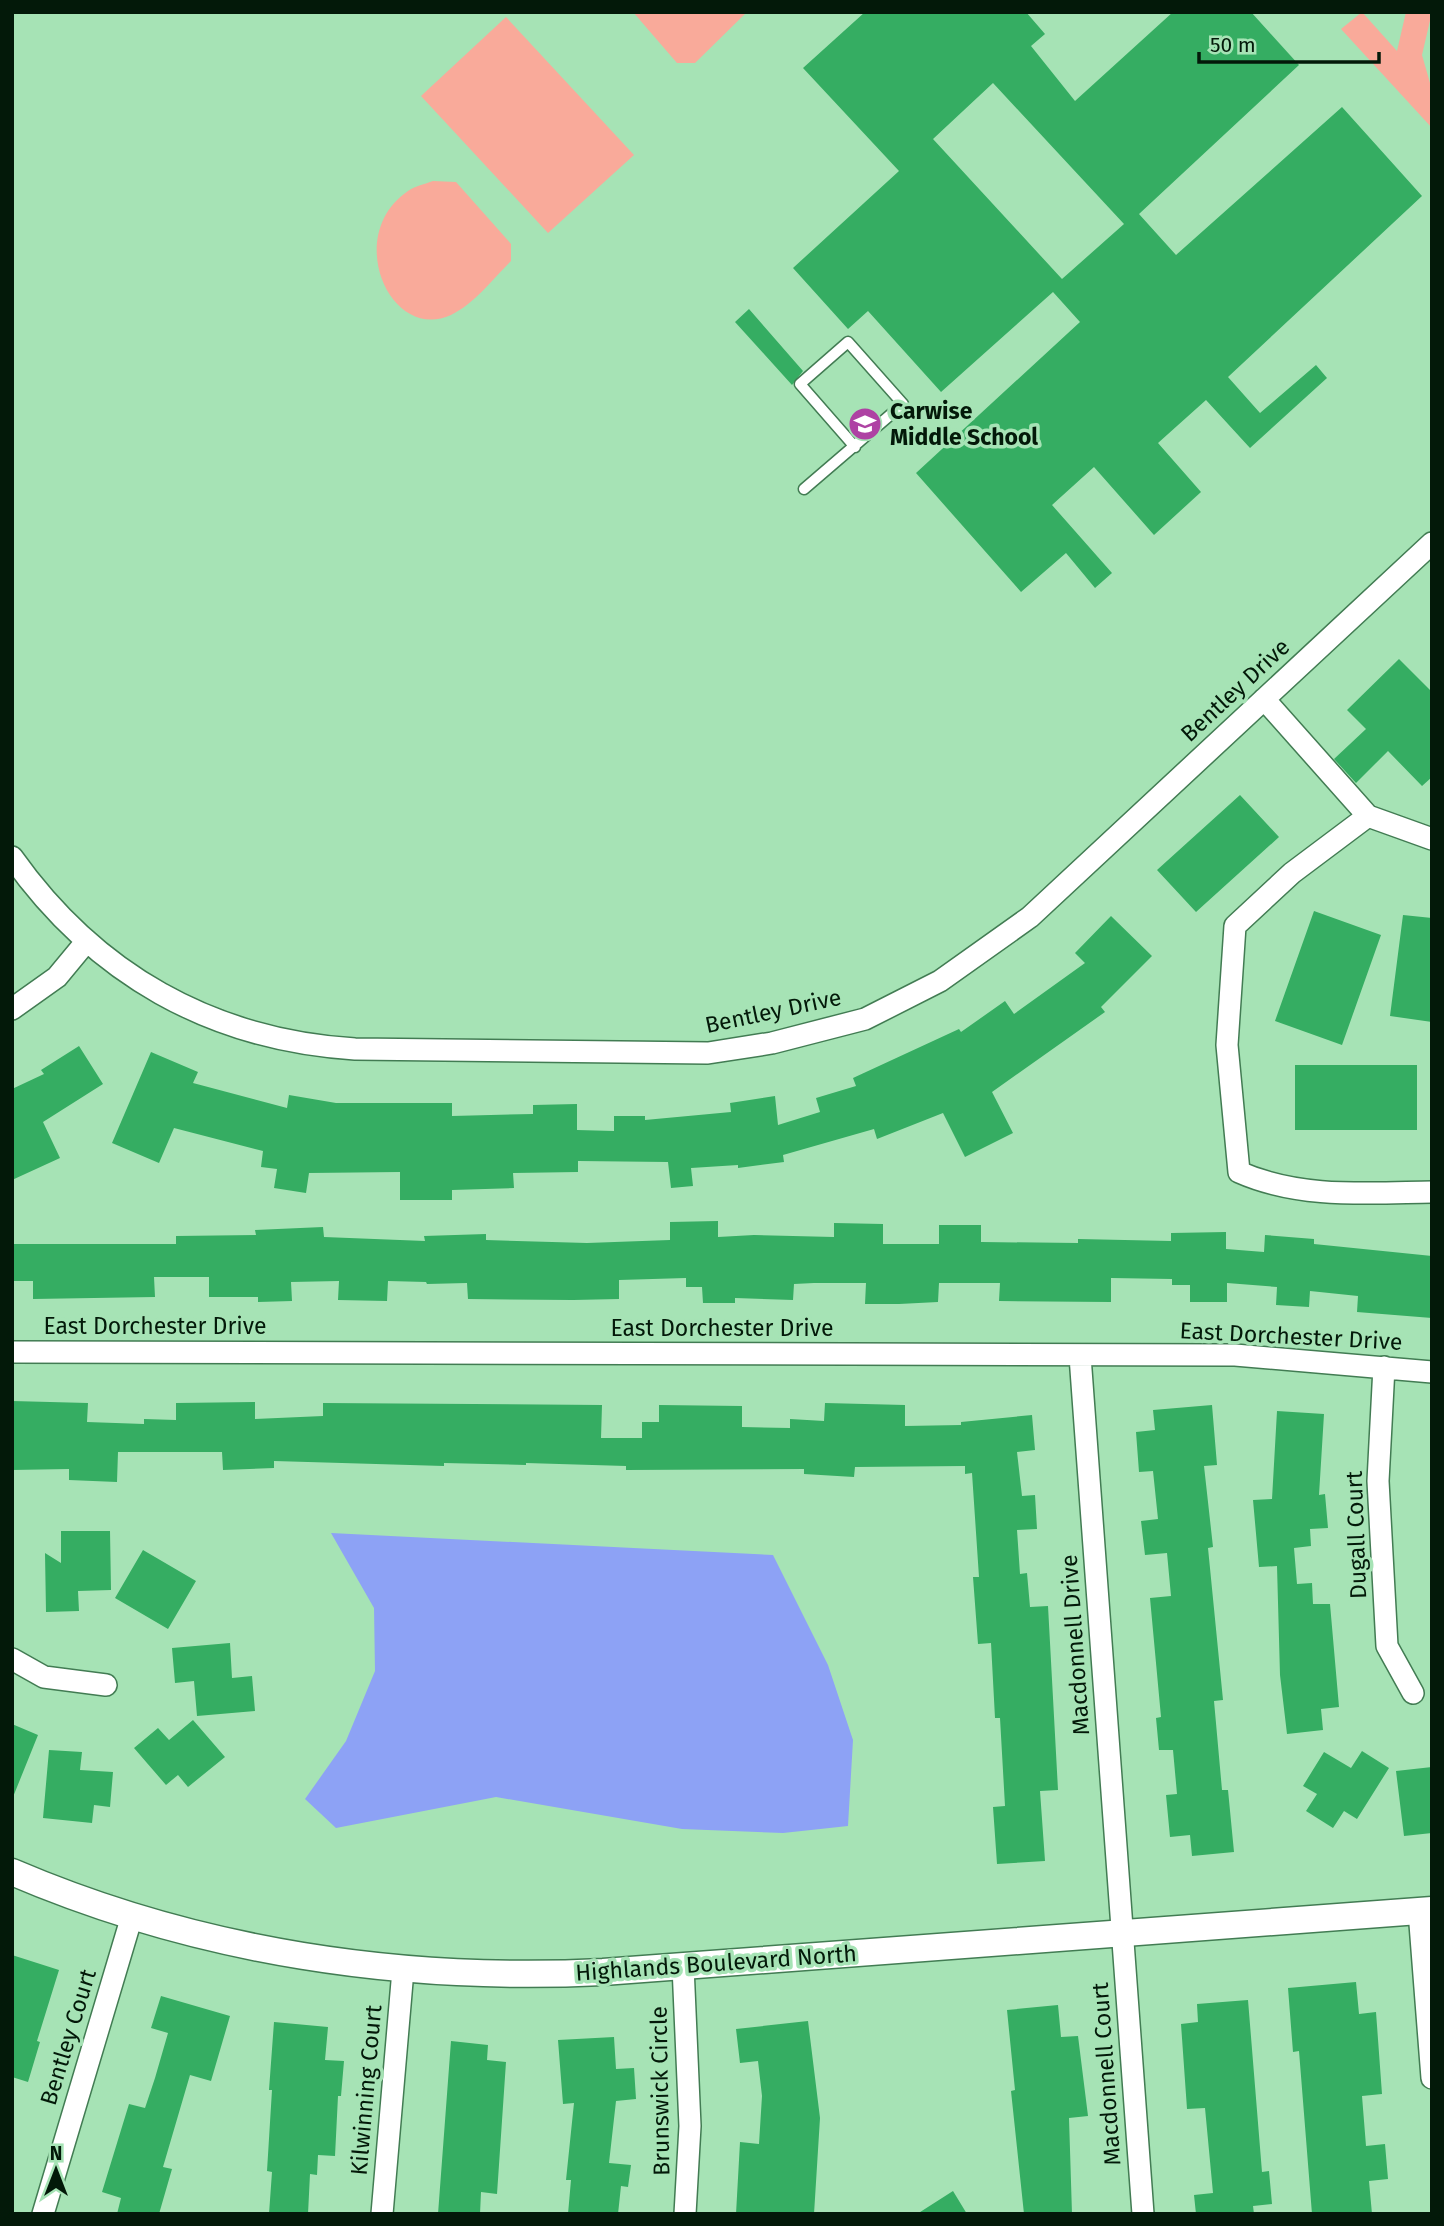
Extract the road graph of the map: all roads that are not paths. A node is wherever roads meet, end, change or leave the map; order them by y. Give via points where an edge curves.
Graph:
1 (855, 447) junction
2 (804, 489) dead end
3 (1432, 543) edge
4 (1264, 699) junction
5 (1368, 817) junction
6 (1432, 839) edge
7 (12, 857) edge
8 (86, 942) junction
9 (12, 1009) edge
10 (1432, 1192) edge
11 (12, 1352) edge
12 (1080, 1356) junction
13 (1384, 1367) junction
14 (1432, 1372) edge
15 (12, 1659) edge
16 (106, 1685) dead end
17 (1412, 1693) dead end
18 (12, 1872) edge
19 (1425, 1910) edge
20 (132, 1916) junction
21 (1122, 1931) junction
22 (683, 1966) junction
23 (403, 1970) junction
24 (1432, 2078) edge
25 (43, 2214) edge
26 (382, 2214) edge
27 (685, 2214) edge
28 (1143, 2214) edge

1 - 1 lane via 903,404 848,342 800,384
1 - 2 lane
3 - 4 street, Bentley Drive
4 - 5 street
4 - 8 street, Bentley Drive via 1030,917 940,981 865,1019 772,1043 708,1053 355,1049 301,1044 248,1032 190,1010 115,966
5 - 6 street
5 - 10 street via 1292,873 1235,926 1227,1045 1239,1172 1266,1184 1328,1193
7 - 8 street, Bentley Drive
8 - 9 street via 57,977
11 - 12 street, East Dorchester Drive
12 - 13 street, East Dorchester Drive via 1235,1355
12 - 21 street, Macdonnell Drive
13 - 14 street, East Dorchester Drive
13 - 17 street, Dugall Court via 1378,1481 1387,1646
15 - 16 street via 44,1677
18 - 20 street, Highlands Boulevard North
19 - 21 street, Highlands Boulevard North
19 - 24 street
20 - 23 street, Highlands Boulevard North via 198,1936
20 - 25 street, Bentley Court
21 - 22 street, Highlands Boulevard North
21 - 28 street, Macdonnell Court
22 - 23 street, Highlands Boulevard North via 549,1975
22 - 27 street, Brunswick Circle via 690,2126
23 - 26 street, Kilwinning Court

